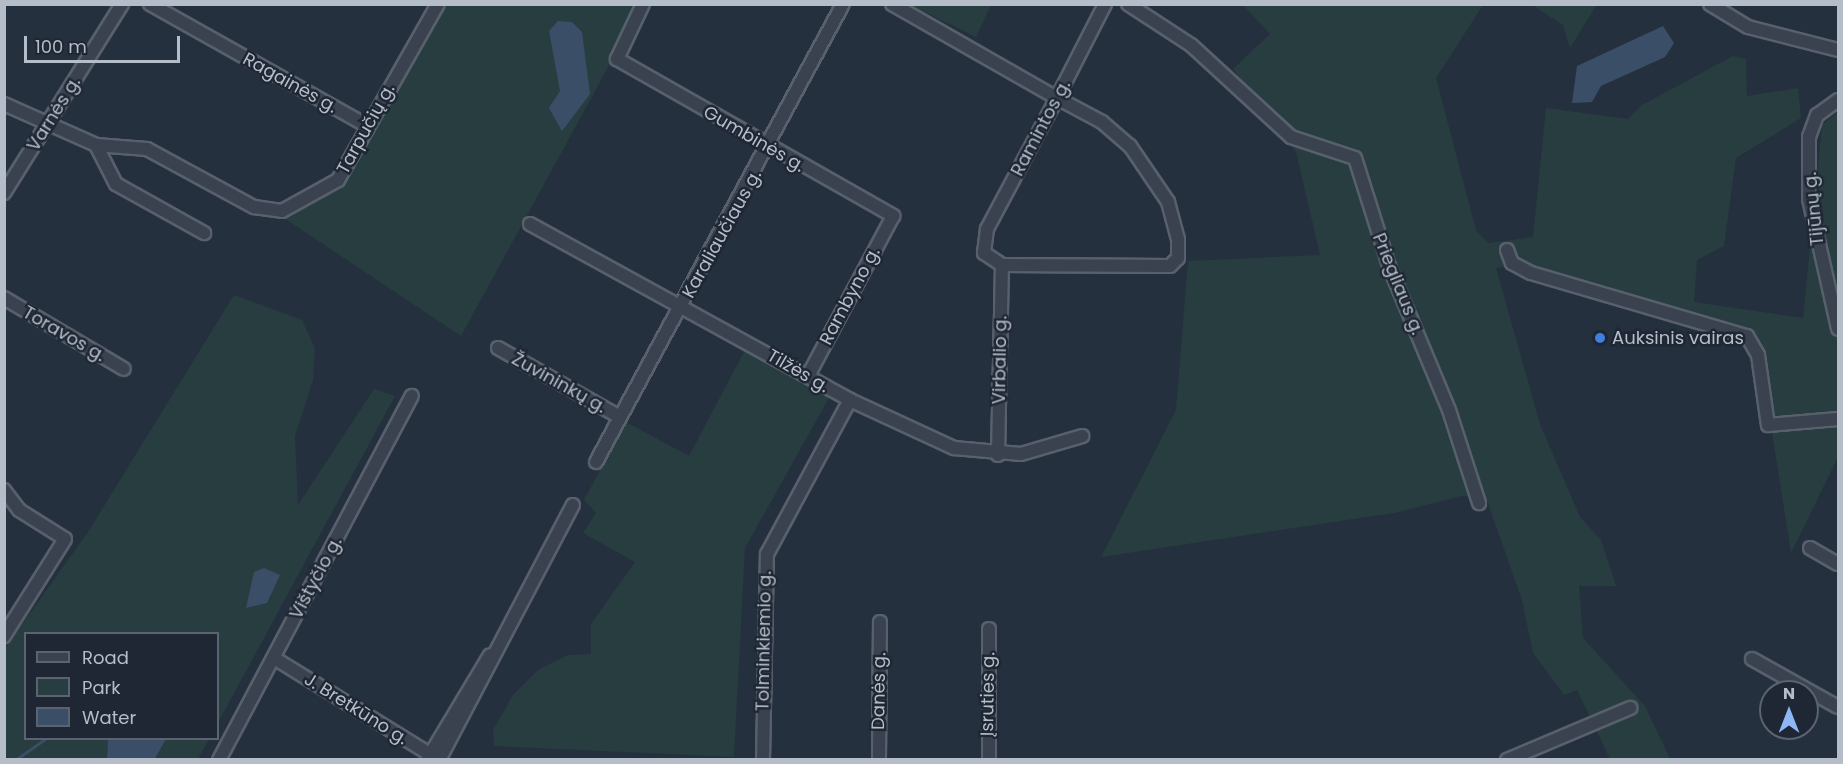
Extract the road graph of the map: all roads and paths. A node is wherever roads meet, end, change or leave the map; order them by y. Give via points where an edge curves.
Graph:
1 (122, 4) edge
2 (150, 4) edge
3 (438, 4) edge
4 (643, 4) edge
5 (843, 4) edge
6 (892, 4) edge
7 (1105, 4) edge
8 (1128, 4) edge
9 (1710, 4) edge
10 (1839, 50) edge
11 (1057, 98) junction
12 (1839, 100) edge
13 (4, 104) edge
14 (49, 121) junction
15 (367, 126) junction
16 (96, 145) junction
17 (769, 148) junction
18 (4, 193) edge
19 (893, 216) joint
20 (530, 224) dead end
21 (204, 233) dead end
22 (1507, 250) dead end
23 (1002, 265) junction
24 (4, 298) edge
25 (682, 306) junction
26 (1839, 329) edge
27 (498, 348) dead end
28 (124, 369) dead end
29 (808, 376) junction
30 (412, 396) dead end
31 (850, 400) junction
32 (620, 417) junction
33 (1839, 419) edge
34 (1082, 436) dead end
35 (999, 455) junction
36 (596, 462) dead end
37 (4, 490) edge
38 (1479, 503) dead end
39 (573, 505) dead end
40 (1810, 548) dead end
41 (1839, 564) edge
42 (880, 622) dead end
43 (989, 629) dead end
44 (4, 636) edge
45 (274, 658) junction
46 (1752, 659) dead end
47 (1839, 707) edge
48 (1630, 708) dead end
49 (434, 758) edge
50 (219, 759) edge
51 (763, 759) edge
52 (879, 759) edge
53 (989, 759) edge
54 (1507, 759) edge

1 - 14 street, Varnės g.
2 - 15 street, Ragainės g.
3 - 15 street, Tarpučių g.
4 - 17 street, Gumbinės g. via 617,59
5 - 17 street, Karaliaučiaus g.
6 - 11 street
7 - 11 street, Ramintos g.
8 - 38 street, Priegliaus g. via 1191,45 1225,82 1267,112 1291,137 1355,158 1389,266 1449,410
9 - 10 street via 1748,27
11 - 23 street, Ramintos g. via 987,229 984,254
11 - 23 street via 1102,122 1136,153 1168,202 1178,239 1176,262
12 - 26 street, Tijūnų g. via 1817,115 1809,137 1809,199 1830,311
13 - 14 street
14 - 16 street
14 - 18 street, Varnės g.
15 - 16 street, Tarpučių g. via 338,180 282,211 254,207 147,149
16 - 21 street via 116,184
17 - 19 street, Gumbinės g.
17 - 25 street, Karaliaučiaus g.
19 - 29 street, Rambyno g.
20 - 25 street, Tilžės g.
22 - 33 street via 1512,262 1530,273 1747,336 1758,356 1768,425
23 - 35 street, Virbalio g.
24 - 28 street, Toravos g.
25 - 29 street, Tilžės g.
25 - 32 street, Karaliaučiaus g.
27 - 32 street, Žuvininkų g.
29 - 31 street, Tilžės g.
30 - 45 street, Vištyčio g.
31 - 35 street, Tilžės g. via 954,448
31 - 51 street, Tolminkiemio g. via 766,559
32 - 36 street, Karaliaučiaus g.
34 - 35 street, Tilžės g. via 1042,450
37 - 44 street via 20,510 65,539
39 - 49 street
40 - 41 street
42 - 52 street, Danės g.
43 - 53 street, Įsruties g.
45 - 49 street, J. Bretkūno g.
45 - 50 street, Vištyčio g.
46 - 47 street
48 - 54 street

